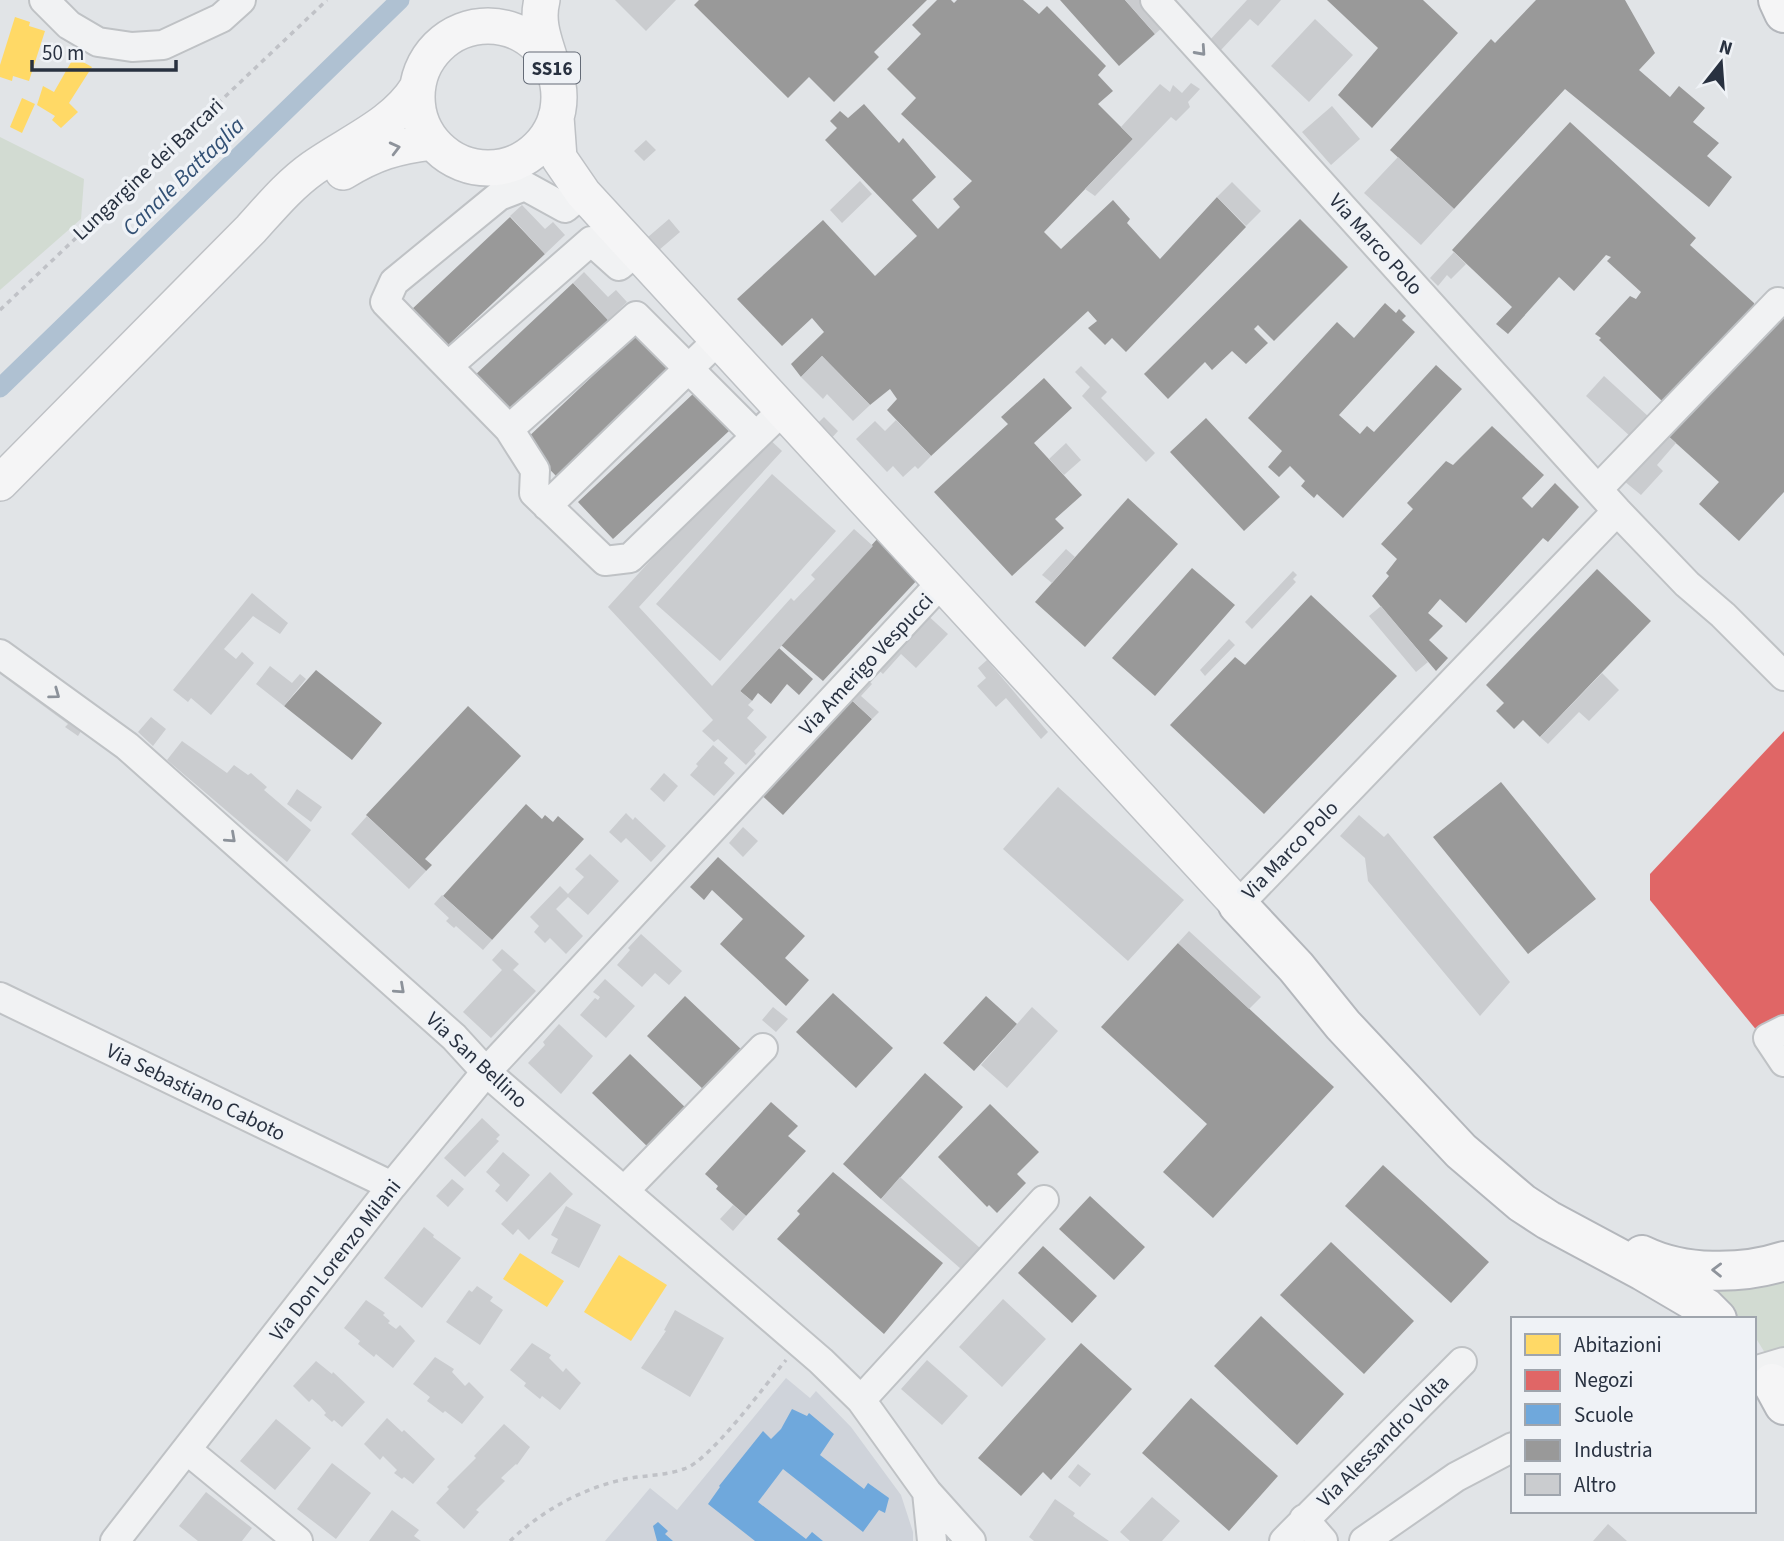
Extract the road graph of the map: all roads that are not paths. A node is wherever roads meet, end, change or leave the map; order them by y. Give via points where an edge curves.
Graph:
1 (44, 0) edge
2 (241, 0) edge
3 (506, 0) edge
4 (542, 0) edge
5 (1155, 0) edge
6 (1778, 0) edge
7 (1784, 13) edge
8 (475, 27) junction
9 (553, 70) junction
10 (417, 88) junction
11 (556, 117) junction
12 (433, 142) junction
13 (514, 163) junction
14 (583, 193) junction
15 (251, 229) junction
16 (636, 251) junction
17 (1778, 302) dead end
18 (718, 340) junction
19 (448, 366) junction
20 (688, 369) junction
21 (783, 410) junction
22 (509, 429) junction
23 (755, 436) junction
24 (0, 483) edge
25 (1598, 489) junction
26 (547, 506) junction
27 (1617, 511) junction
28 (942, 583) junction
29 (0, 653) edge
30 (1784, 676) edge
31 (1238, 905) junction
32 (1296, 967) junction
33 (0, 997) edge
34 (1784, 1030) edge
35 (763, 1048) dead end
36 (1784, 1062) edge
37 (486, 1072) junction
38 (392, 1186) junction
39 (625, 1190) junction
40 (1044, 1200) dead end
41 (1784, 1261) edge
42 (1715, 1317) edge
43 (1462, 1362) dead end
44 (861, 1400) junction
45 (1511, 1448) edge
46 (187, 1450) junction
47 (927, 1492) junction
48 (1304, 1519) junction
49 (933, 1539) edge
50 (115, 1541) edge
51 (298, 1541) edge
52 (971, 1541) edge
53 (1284, 1541) edge
54 (1323, 1541) edge
55 (1364, 1541) edge

1 - 2 street via 68,25 98,42 132,47 163,45 221,18
3 - 8 main road
4 - 9 main road, SS16 via 540,26
5 -> 25 street, Via Marco Polo
6 - 7 highway
8 - 9 main road, SS16 via 499,27 522,35 541,50
8 - 10 main road via 436,48 423,67
9 - 11 main road, SS16 via 559,93
10 - 12 main road via 420,117
10 - 15 main road via 402,108 311,169
11 - 13 main road via 547,137
11 - 14 main road, Via Amerigo Vespucci via 559,158
12 - 13 main road via 470,166
15 -> 12 main road via 369,156
13 - 14 main road, Via Amerigo Vespucci via 545,172
14 - 16 main road, Via Amerigo Vespucci
14 - 19 street via 565,208 525,186 499,196 394,282 385,302
15 - 24 main road
16 - 18 main road, Via Amerigo Vespucci
16 - 19 street via 619,266 591,240
17 - 25 street
18 - 20 street
18 - 21 main road, Via Amerigo Vespucci
19 - 22 street
20 - 22 street via 636,316
20 - 23 street
20 - 26 street
21 - 23 street
21 - 28 main road, Via Amerigo Vespucci
22 - 26 street via 535,470 534,493
23 - 26 street via 630,558 605,561
25 - 27 street, Via Marco Polo
27 - 30 street, Via Marco Polo
27 - 31 street, Via Marco Polo
28 - 31 main road, Via Marco Polo
28 - 37 street, Via Amerigo Vespucci
29 -> 37 street, Via San Bellino via 128,746 454,1037
31 - 32 highway
41 -> 32 highway via 1732,1270 1693,1269 1654,1261 1581,1224 1472,1143 1351,1014
32 - 42 highway via 1352,1035 1491,1177 1548,1220 1643,1271
33 - 38 street, Via Sebastiano Caboto
34 - 36 street via 1768,1038
35 - 39 street
37 - 38 street, Via Don Lorenzo Milani
37 - 39 street, Via San Bellino
38 - 46 street, Via Don Lorenzo Milani
39 - 44 street, Via San Bellino
40 - 44 street
43 - 48 street, Via Alessandro Volta
44 - 47 street, Via San Bellino
45 - 55 street via 1456,1477
46 - 50 street, Via Don Lorenzo Milani
46 - 51 street
47 - 49 street, Via San Bellino
47 - 52 street, Via San Bellino
48 - 53 street, Via Alessandro Volta
48 - 54 street, Via Alessandro Volta

